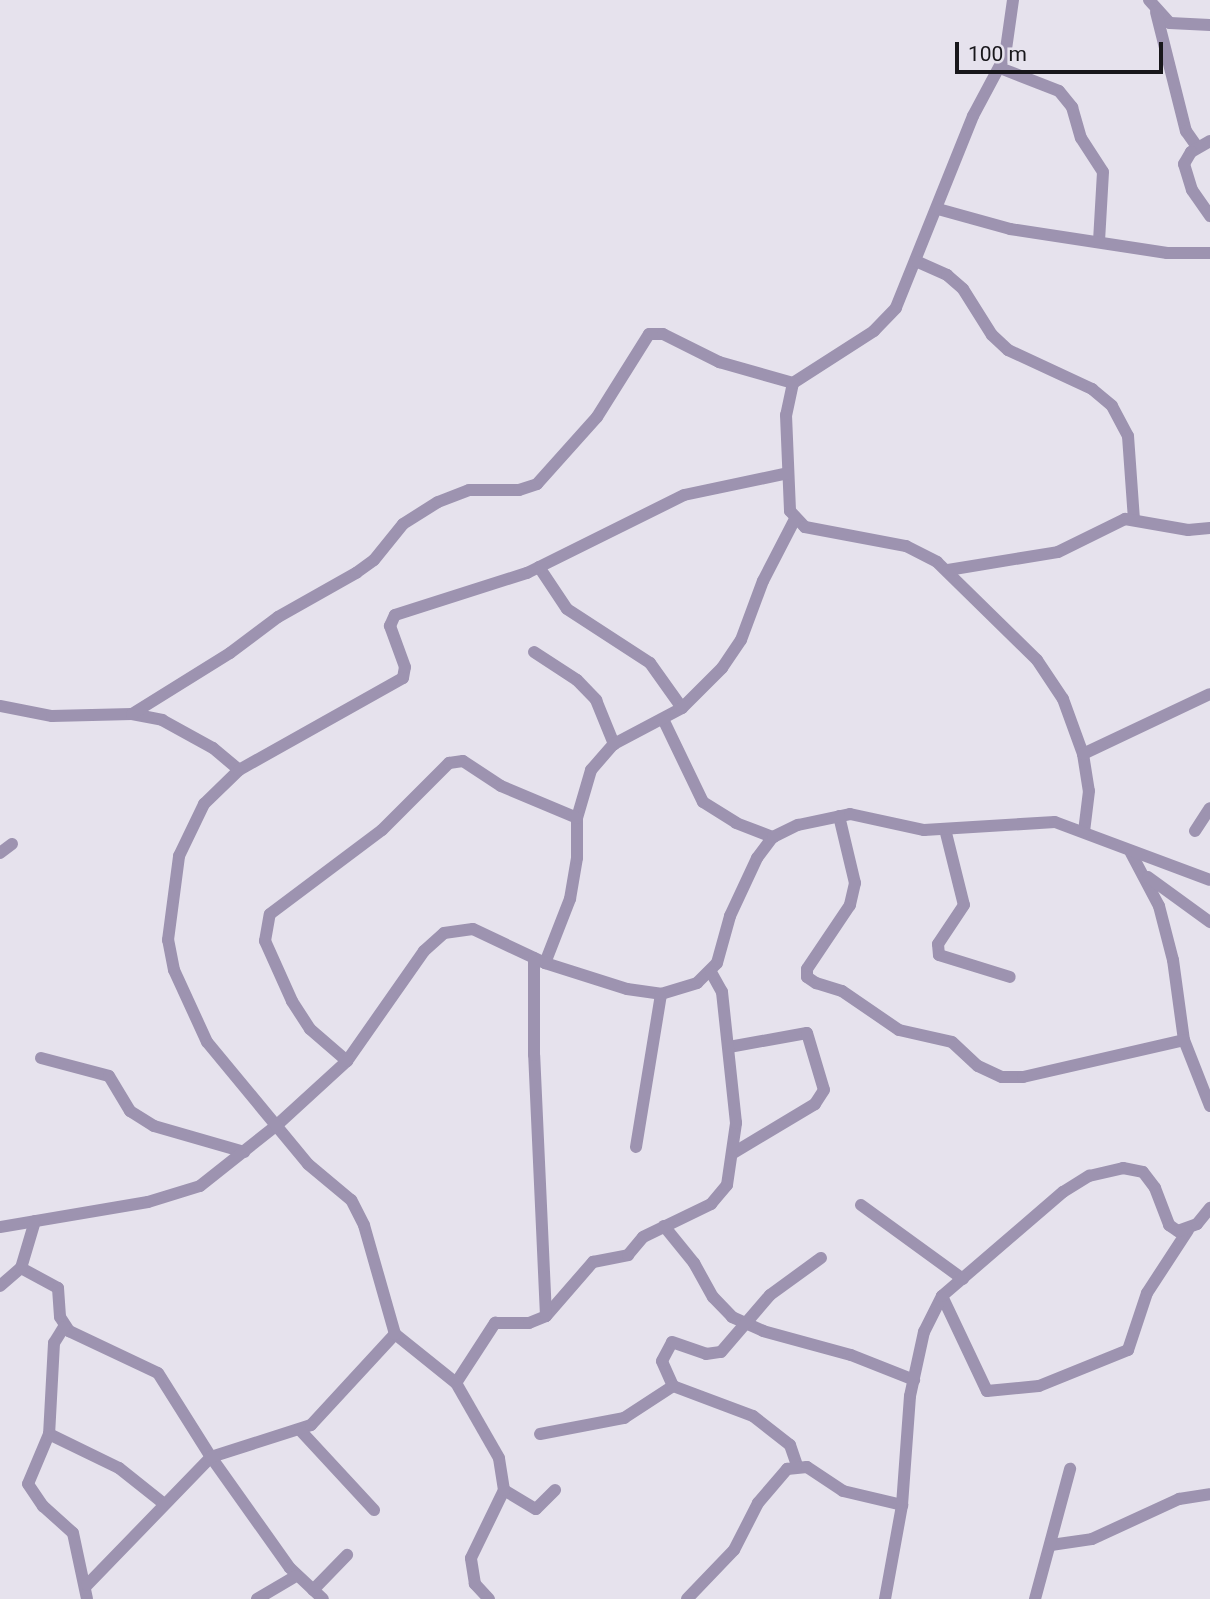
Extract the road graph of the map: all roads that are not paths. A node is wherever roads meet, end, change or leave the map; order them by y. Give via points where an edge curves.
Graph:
1 (1013, 0) edge
2 (1149, 0) edge
3 (1156, 12) junction
4 (1210, 25) edge
5 (1000, 68) junction
6 (1210, 141) edge
7 (1196, 147) junction
8 (938, 209) junction
9 (1210, 216) edge
10 (1099, 241) junction
11 (1210, 253) edge
12 (918, 262) junction
13 (793, 383) junction
14 (788, 473) junction
15 (795, 519) junction
16 (1134, 520) junction
17 (1210, 528) edge
18 (539, 567) junction
19 (947, 570) junction
20 (534, 652) dead end
21 (1210, 694) edge
22 (0, 706) edge
23 (682, 708) junction
24 (131, 713) junction
25 (663, 719) junction
26 (614, 744) junction
27 (1083, 754) junction
28 (239, 770) junction
29 (1210, 808) edge
30 (839, 816) junction
31 (577, 818) junction
32 (945, 829) junction
33 (1084, 830) junction
34 (1195, 831) dead end
35 (773, 837) junction
36 (12, 844) dead end
37 (0, 853) edge
38 (1131, 853) junction
39 (1145, 875) junction
40 (1210, 880) edge
41 (1210, 922) edge
42 (540, 960) junction
43 (711, 972) junction
44 (1010, 977) dead end
45 (661, 994) junction
46 (1184, 1040) junction
47 (729, 1047) junction
48 (41, 1058) dead end
49 (347, 1061) junction
50 (1205, 1083) edge
51 (1210, 1107) edge
52 (277, 1125) junction
53 (635, 1147) dead end
54 (244, 1152) junction
55 (733, 1153) junction
56 (862, 1205) dead end
57 (1210, 1208) edge
58 (35, 1221) junction
59 (664, 1226) junction
60 (0, 1227) edge
61 (1188, 1230) junction
62 (821, 1258) dead end
63 (21, 1268) junction
64 (963, 1279) junction
65 (0, 1286) edge
66 (942, 1296) junction
67 (546, 1316) junction
68 (746, 1325) junction
69 (64, 1327) junction
70 (395, 1334) junction
71 (914, 1380) junction
72 (456, 1383) junction
73 (673, 1386) junction
74 (300, 1430) junction
75 (49, 1434) junction
76 (540, 1434) dead end
77 (211, 1457) junction
78 (797, 1465) junction
79 (1070, 1469) dead end
80 (504, 1490) junction
81 (555, 1490) dead end
82 (1210, 1494) edge
83 (163, 1503) junction
84 (902, 1505) junction
85 (374, 1510) dead end
86 (1051, 1545) junction
87 (347, 1555) dead end
88 (296, 1576) junction
89 (88, 1585) junction
90 (313, 1590) junction
91 (88, 1599) edge
92 (257, 1599) edge
93 (323, 1599) edge
94 (489, 1599) edge
95 (687, 1599) edge
96 (885, 1599) edge
97 (1035, 1599) edge

1 - 5 street via 1010,36
2 - 3 street
3 - 4 street via 1170,23
3 - 7 street via 1186,131
5 - 8 street via 973,116
5 - 10 street via 1068,99 1081,138 1103,172
6 - 7 street
7 - 9 street via 1186,157 1184,173
8 - 10 street via 1010,229
8 - 12 street
10 - 11 street via 1167,253
12 - 13 street via 890,318
12 - 16 street via 954,280 1008,350 1092,389 1112,407 1128,436
13 - 14 street via 786,415
13 - 24 street via 719,362 663,334 649,334 597,417 537,484 519,490 469,490 430,506 403,524 374,560 356,573 278,617 230,653
14 - 15 street
14 - 18 street via 684,495
15 - 19 street via 817,531 906,546
15 - 23 street via 734,652
16 - 17 street via 1188,530
16 - 19 street via 1116,522 1058,552
18 - 23 street via 566,609 650,663
18 - 28 street via 395,615 390,626 405,667 403,678
19 - 27 street via 1047,672 1063,699
20 - 26 street via 577,680 597,700
21 - 27 street
22 - 24 street via 52,716
23 - 25 street
24 - 28 street via 179,728
25 - 26 street
25 - 35 street via 703,802 736,823
26 - 31 street via 591,770
27 - 33 street via 1089,791
28 - 52 street via 204,804 184,841 170,897 168,940 174,970 207,1042 241,1088
29 - 34 street
30 - 32 street via 865,816 903,829
30 - 35 street via 785,829
30 - 46 street via 855,883 850,905 807,969 807,976 816,983 842,990 899,1030 952,1042 978,1066 1002,1077 1023,1077
31 - 42 street via 572,888
31 - 49 street via 501,786 463,761 449,763 382,831 270,914 265,941 292,1001 310,1029
32 - 33 street via 1039,820
32 - 44 street via 964,905 938,944 939,955
33 - 38 street
35 - 43 street via 744,881
36 - 37 street
38 - 39 street
38 - 40 street
39 - 41 street
39 - 46 street via 1167,932
42 - 45 street via 600,983
42 - 49 street via 473,929 444,933 425,951
42 - 67 street via 534,1069
43 - 45 street via 697,983
43 - 47 street via 722,992
45 - 53 street
46 - 50 street
47 - 55 street via 736,1123
47 - 55 street via 807,1033 824,1090 815,1104
48 - 54 street via 109,1076 130,1111 154,1126
49 - 52 street
50 - 51 street
52 - 54 street
52 - 70 street via 308,1164 358,1211
54 - 58 street via 200,1186 176,1196
55 - 59 street via 727,1185 717,1199
56 - 64 street
57 - 61 street
58 - 60 street
58 - 63 street
59 - 67 street via 643,1237 623,1258 593,1262
59 - 68 street via 722,1309
61 - 64 street via 1169,1225 1148,1176 1123,1168 1075,1183
61 - 66 street via 1147,1293 1128,1350 1039,1386 987,1391
62 - 68 street via 781,1286
63 - 65 street
63 - 69 street via 58,1288
64 - 66 street
66 - 71 street via 924,1332
67 - 72 street via 528,1323 495,1323
68 - 71 street via 851,1355
68 - 73 street via 713,1354 672,1342 662,1362
69 - 75 street via 54,1343
69 - 77 street via 158,1373
70 - 72 street
70 - 74 street via 334,1404
71 - 84 street
72 - 80 street via 499,1458
73 - 76 street via 624,1418
73 - 78 street via 752,1416 790,1445
74 - 77 street
74 - 85 street
75 - 83 street via 120,1468
75 - 89 street via 28,1484 73,1533
77 - 83 street
77 - 88 street
78 - 84 street via 843,1491
78 - 95 street via 787,1469 758,1503 734,1549
79 - 86 street
80 - 81 street via 536,1509
80 - 94 street via 471,1558 475,1584
82 - 86 street via 1179,1499 1092,1539
83 - 89 street
84 - 96 street
86 - 97 street
87 - 90 street
88 - 90 street
88 - 92 street
89 - 91 street
90 - 93 street

